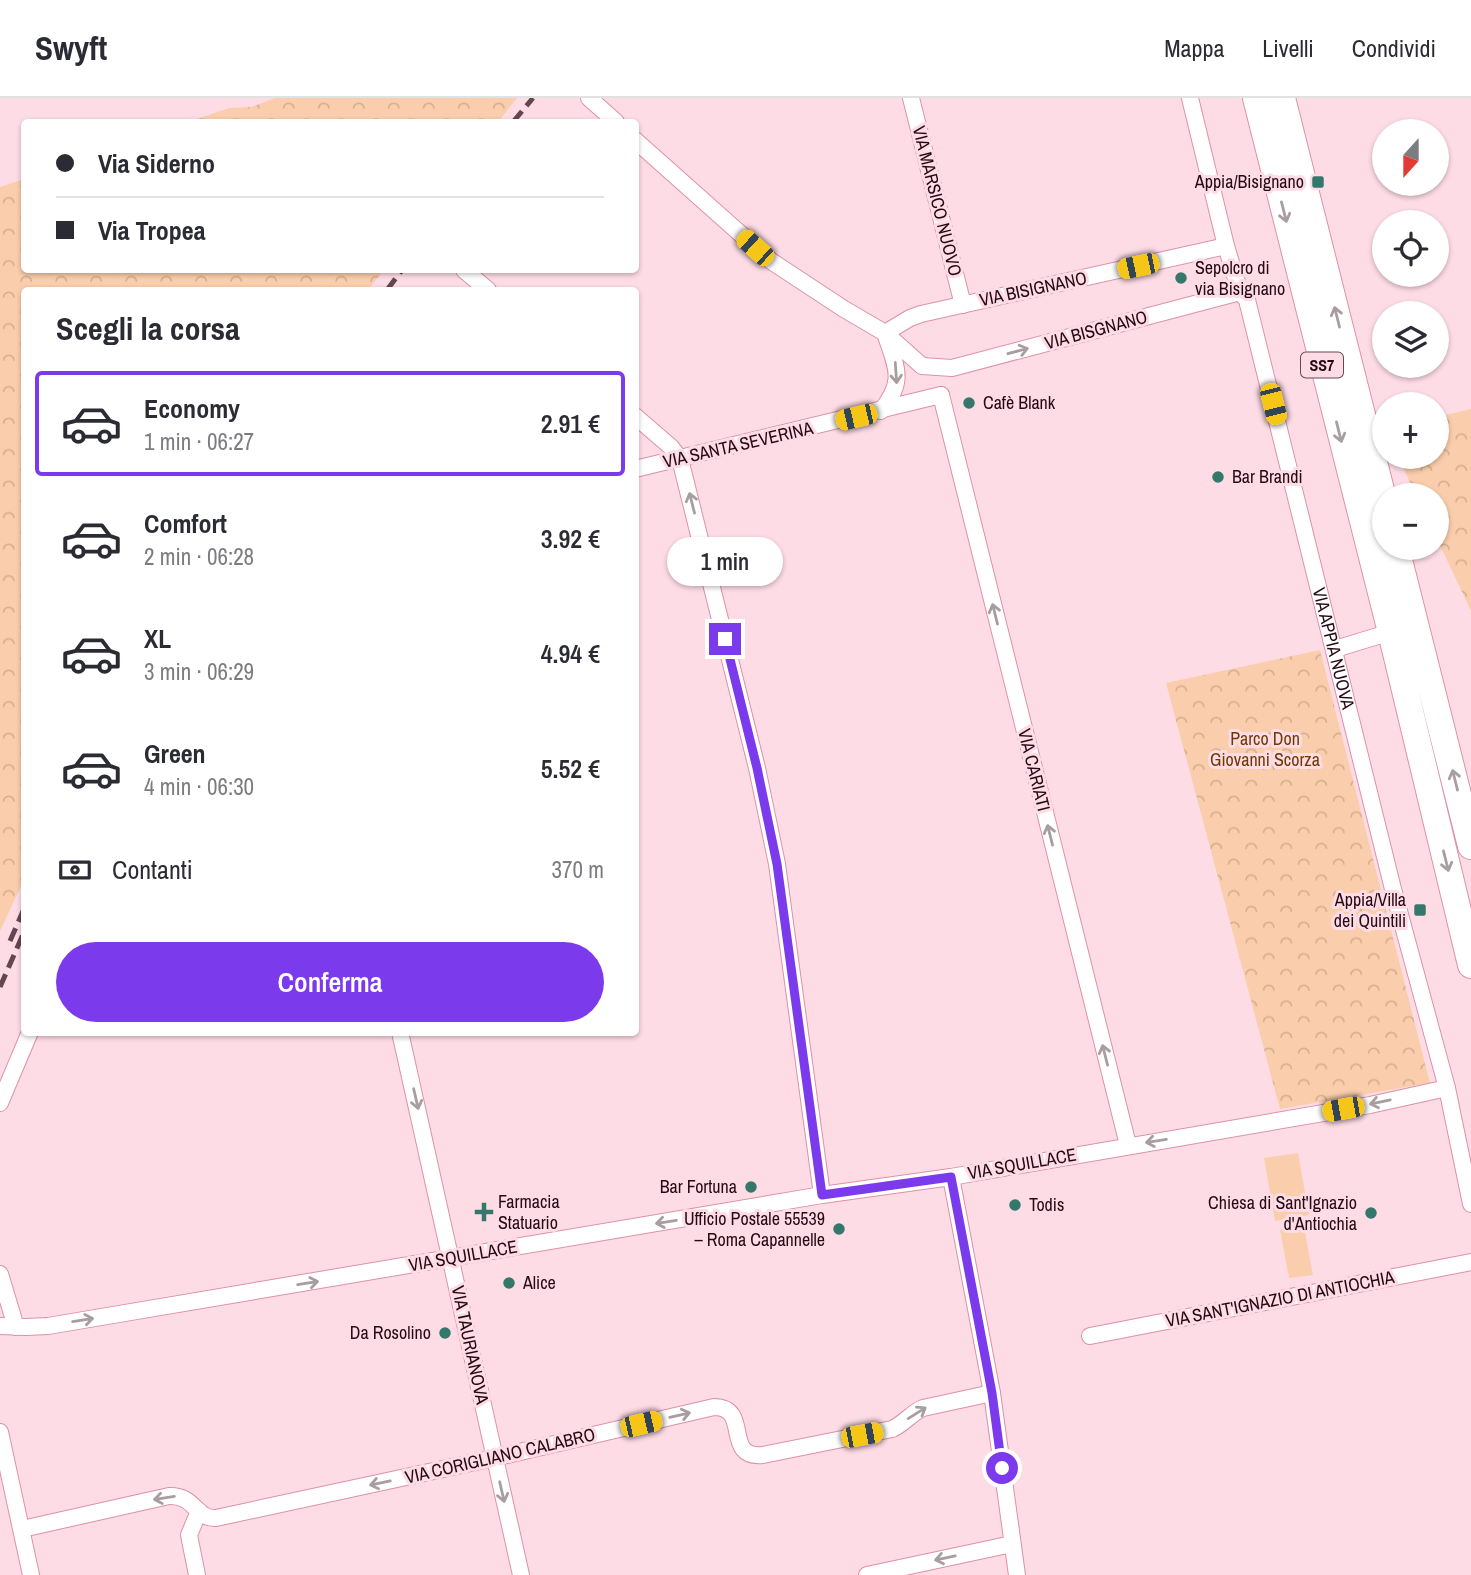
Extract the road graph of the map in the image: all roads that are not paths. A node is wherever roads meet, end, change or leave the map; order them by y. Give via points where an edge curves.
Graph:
1 (589, 98) edge
2 (911, 98) edge
3 (1190, 98) edge
4 (1255, 98) edge
5 (1282, 98) edge
6 (613, 119) edge
7 (639, 143) edge
8 (1226, 246) junction
9 (468, 273) edge
10 (484, 287) edge
11 (1240, 292) junction
12 (963, 305) junction
13 (885, 332) junction
14 (952, 368) junction
15 (941, 395) junction
16 (881, 411) junction
17 (639, 419) edge
18 (680, 459) junction
19 (639, 468) edge
20 (1379, 483) edge
21 (1399, 560) edge
22 (1391, 632) junction
23 (1335, 649) junction
24 (1471, 846) edge
25 (1471, 965) edge
26 (28, 1036) edge
27 (401, 1036) edge
28 (1447, 1088) junction
29 (0, 1103) edge
30 (1128, 1145) junction
31 (951, 1177) junction
32 (822, 1195) junction
33 (1471, 1204) edge
34 (452, 1257) junction
35 (1471, 1262) edge
36 (0, 1274) edge
37 (8, 1326) edge
38 (1090, 1336) dead end
39 (992, 1393) junction
40 (0, 1432) edge
41 (494, 1458) junction
42 (200, 1511) junction
43 (22, 1529) junction
44 (1012, 1544) junction
45 (31, 1575) edge
46 (197, 1575) edge
47 (521, 1575) edge
48 (867, 1575) edge
49 (1017, 1575) edge

1 - 6 street
2 - 12 street, VIA MARSICO NUOVO
3 - 8 street, VIA APPIA NUOVA
4 -> 22 main road, SS7
20 -> 5 main road, SS7
7 - 13 street via 771,261
8 - 11 street, VIA APPIA NUOVA
8 - 12 street, VIA BISIGNANO
9 - 10 street
14 -> 11 street, VIA BISGNANO
11 - 23 street, VIA APPIA NUOVA via 1247,300
12 - 13 street, VIA BISIGNANO via 910,318
13 - 14 street via 922,366
13 -> 16 street via 897,382
14 - 15 street
15 - 16 street, VIA SANTA SEVERINA
30 -> 15 street, VIA CARIATI
16 - 18 street, VIA SANTA SEVERINA
17 - 18 street
18 - 19 street, VIA SANTA SEVERINA
32 -> 18 street via 777,864
24 -> 21 main road
22 - 23 street
22 -> 25 main road, SS7
23 - 28 street, VIA APPIA NUOVA
26 - 29 street
27 -> 34 street, VIA TAURIANOVA
28 -> 30 street, VIA SQUILLACE
28 - 33 street, VIA APPIA NUOVA
30 - 31 street, VIA SQUILLACE
31 - 32 street, VIA SQUILLACE
31 - 39 street
32 -> 34 street, VIA SQUILLACE
37 -> 34 street, VIA SQUILLACE via 61,1324
34 - 41 street, VIA TAURIANOVA
35 - 38 street, VIA SANT'IGNAZIO DI ANTIOCHIA
36 - 37 street
41 -> 39 street, VIA CORIGLIANO CALABRO via 718,1407 733,1416 744,1451 763,1455 892,1429 923,1408
39 - 44 street
40 - 43 street
41 -> 42 street, VIA CORIGLIANO CALABRO via 216,1518
41 -> 47 street, VIA TAURIANOVA
42 -> 43 street, VIA CORIGLIANO CALABRO via 184,1498 169,1496
42 - 46 street via 189,1535
43 - 45 street
44 -> 48 street
44 - 49 street

